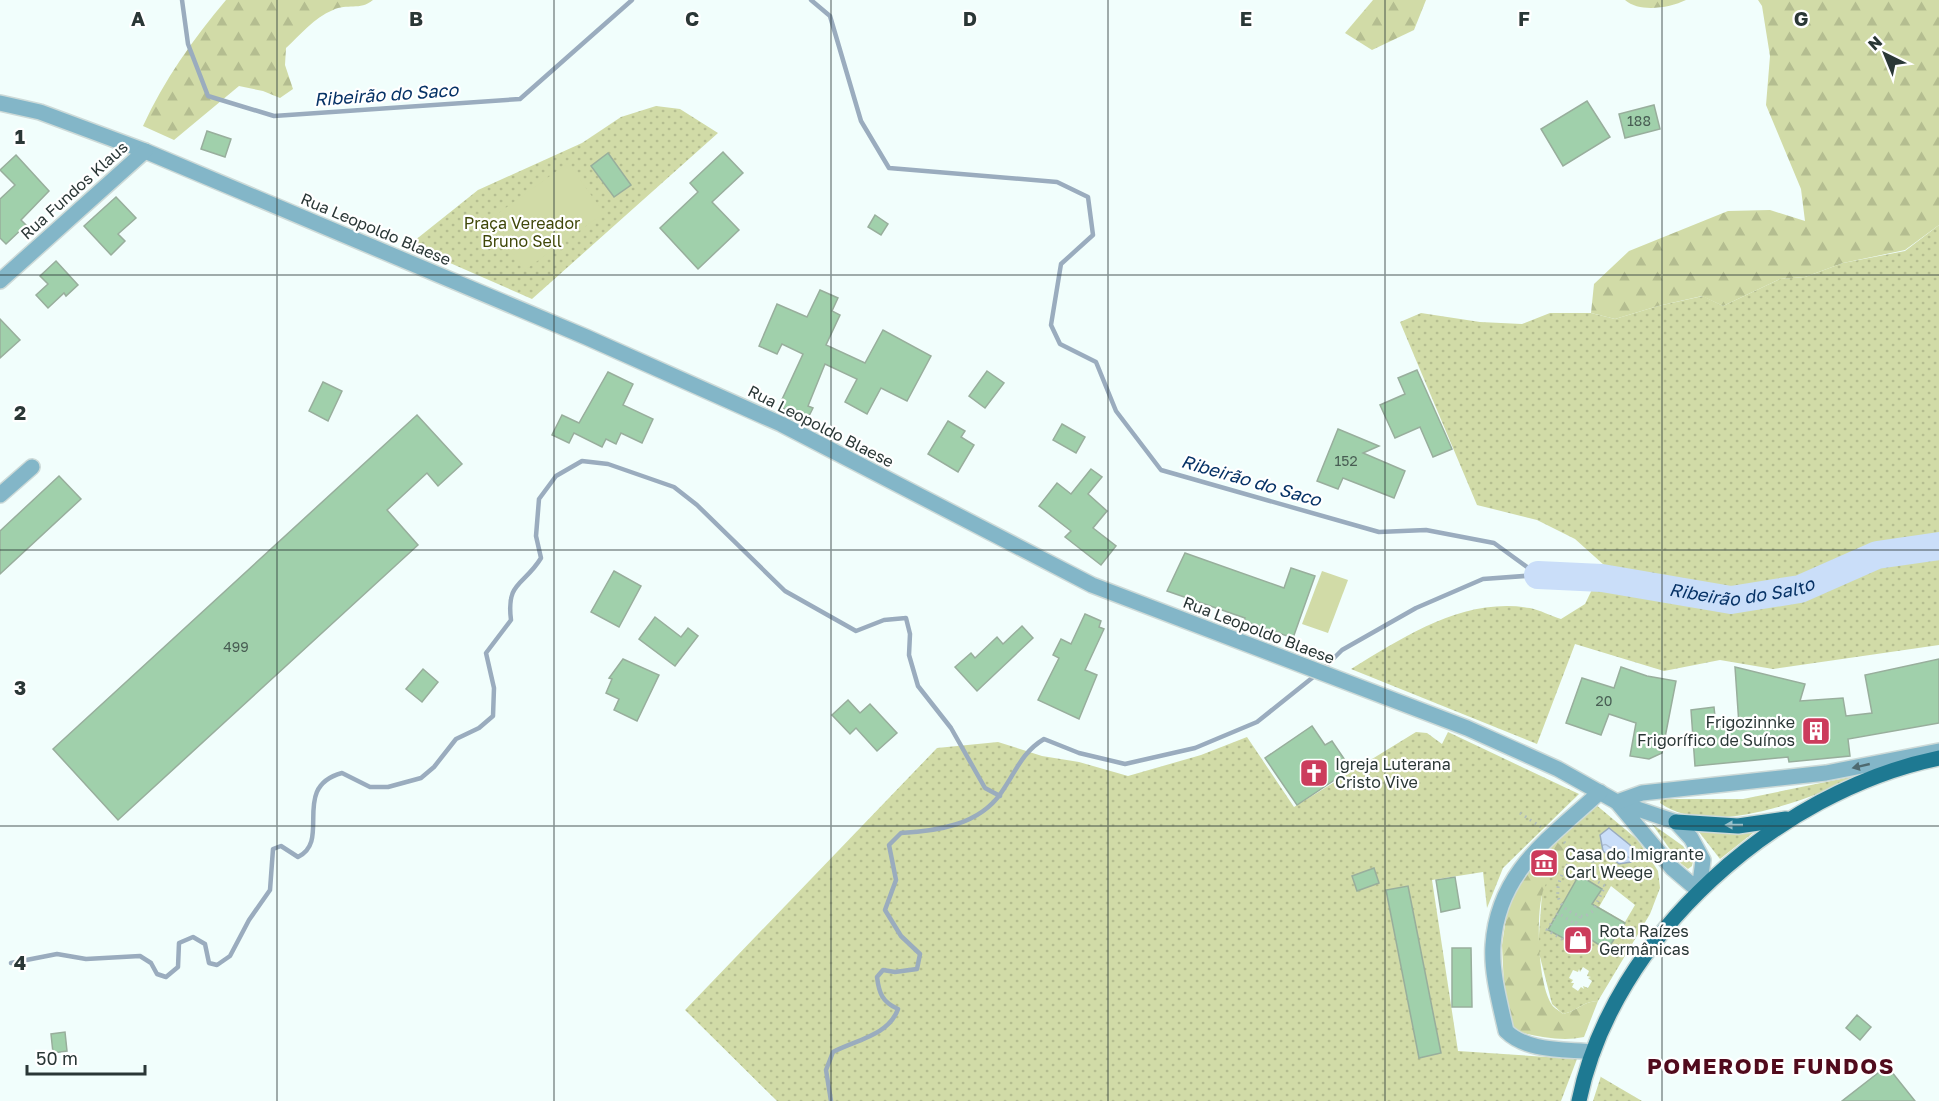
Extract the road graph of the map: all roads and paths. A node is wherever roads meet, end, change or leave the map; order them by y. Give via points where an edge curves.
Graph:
1 (0, 103) edge
2 (145, 151) junction
3 (0, 281) edge
4 (32, 467) dead end
5 (0, 495) edge
6 (1939, 751) edge
7 (1939, 758) edge
8 (1600, 792) junction
9 (1617, 802) junction
10 (1520, 813) dead end
11 (1792, 818) junction
12 (1676, 822) junction
13 (1543, 828) dead end
14 (1560, 838) dead end
15 (1575, 853) junction
16 (1699, 891) junction
17 (1602, 897) junction
18 (1608, 900) dead end
19 (1580, 916) junction
20 (1575, 924) junction
21 (1593, 1052) junction
22 (1579, 1101) edge

1 - 2 street, Rua Leopoldo Blaese via 40,112
2 - 3 street, Rua Fundos Klaus
2 - 8 street, Rua Leopoldo Blaese via 744,407 1092,585 1512,747
4 - 5 street
6 -> 9 street via 1826,773 1667,789
7 - 11 main road via 1873,779
8 - 9 street, Rua Leopoldo Blaese
8 - 21 street via 1514,875 1498,909 1493,946 1506,1031 1515,1041
9 - 12 street, Rua Leopoldo Blaese
9 - 16 street, Rua Leopoldo Blaese via 1672,868
10 - 13 path
11 -> 12 main road via 1738,826
11 - 16 main road
12 - 16 street via 1703,860
14 - 15 path
15 - 17 path via 1587,855 1593,862 1592,881 1605,886
15 - 19 path via 1557,898 1561,905
16 - 21 main road via 1644,957
17 - 18 path
17 - 19 path via 1589,915
19 - 20 path
20 - 20 path via 1558,913 1547,930 1568,943 1578,926
21 - 22 main road

